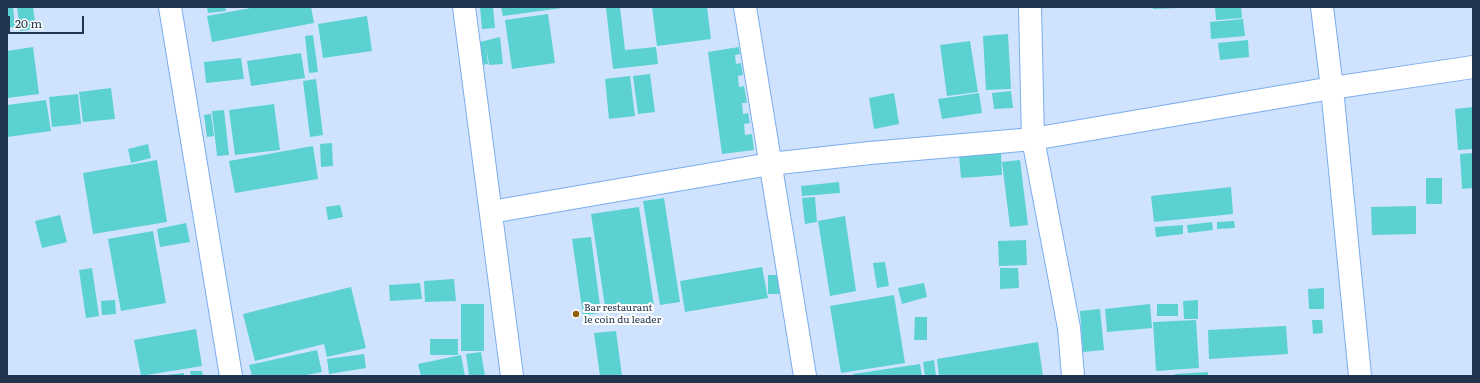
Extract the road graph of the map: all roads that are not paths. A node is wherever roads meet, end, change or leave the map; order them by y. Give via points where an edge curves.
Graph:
1 (170, 7) edge
2 (464, 7) edge
3 (745, 7) edge
4 (1030, 7) edge
5 (1322, 7) edge
6 (1473, 67) edge
7 (1332, 88) junction
8 (1033, 139) junction
9 (770, 164) junction
10 (491, 212) junction
11 (231, 376) edge
12 (512, 376) edge
13 (805, 376) edge
14 (1073, 376) edge
15 (1360, 376) edge

1 - 11 street
2 - 10 street
3 - 9 street
4 - 8 street
5 - 7 street
6 - 7 street
7 - 8 street
7 - 15 street
8 - 9 street
8 - 14 street via 1069,328
9 - 10 street
9 - 13 street
10 - 12 street

